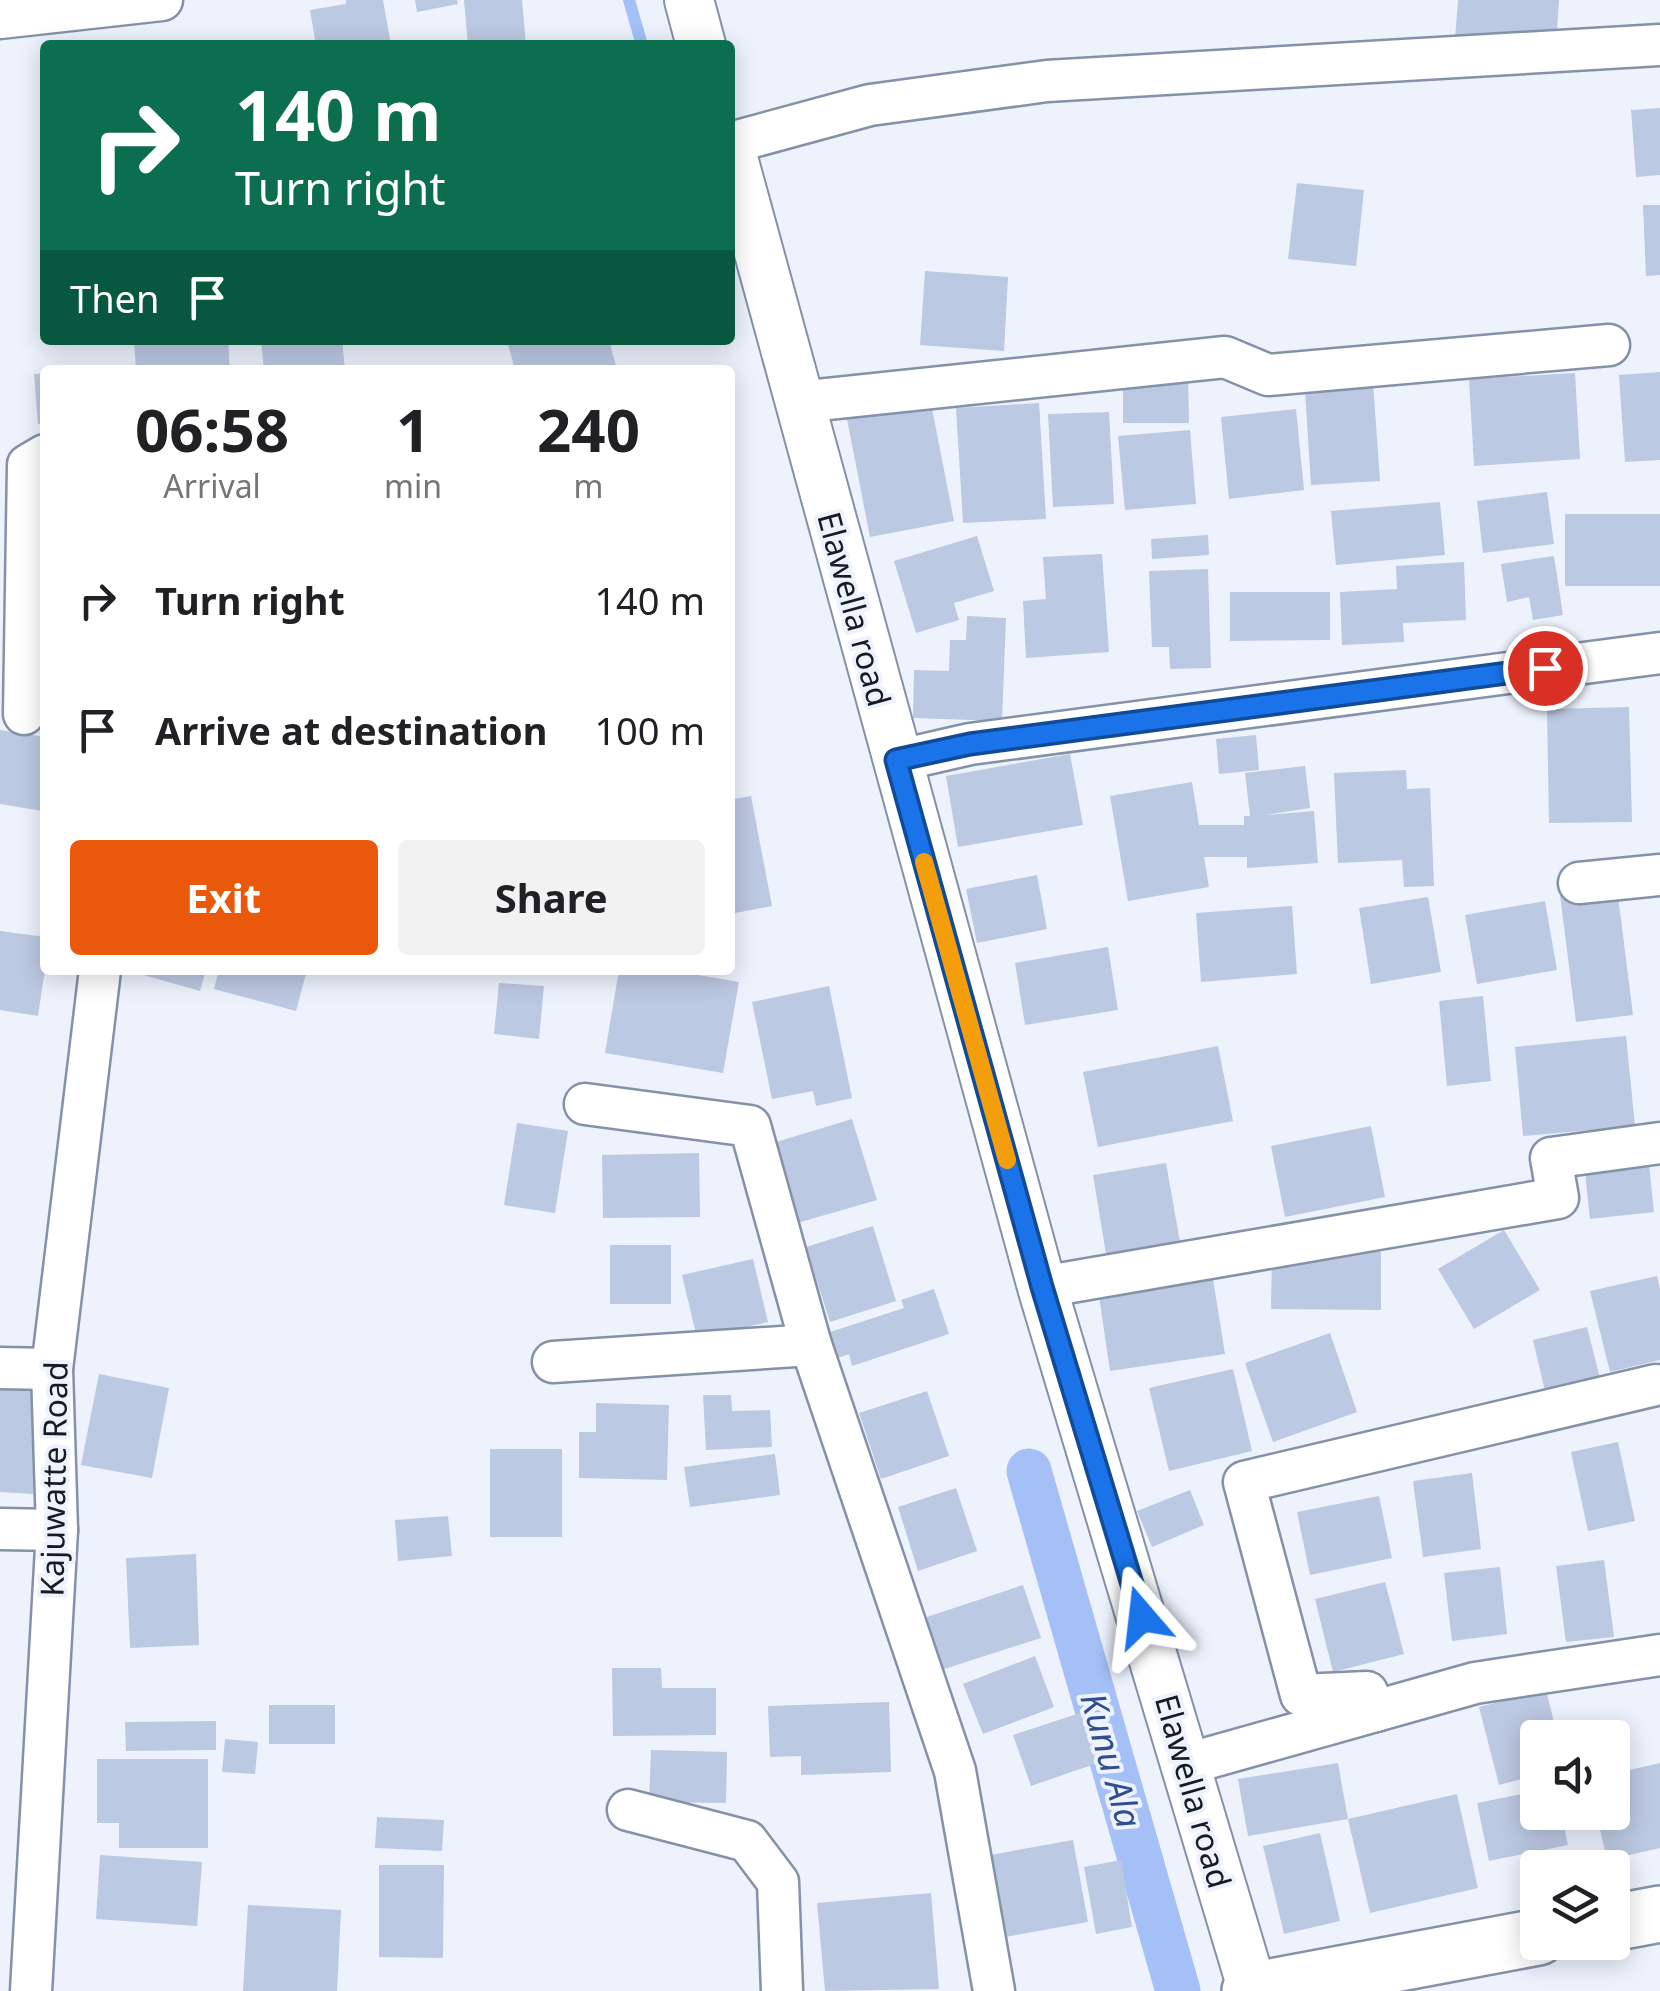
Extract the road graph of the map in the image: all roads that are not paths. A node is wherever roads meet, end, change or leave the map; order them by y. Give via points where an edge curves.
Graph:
1 (162, 0) edge
2 (689, 0) edge
3 (0, 18) edge
4 (701, 40) edge
5 (1660, 45) edge
6 (735, 144) edge
7 (735, 164) edge
8 (1610, 345) dead end
9 (799, 402) junction
10 (40, 458) edge
11 (1660, 652) edge
12 (23, 716) edge
13 (896, 760) junction
14 (1660, 875) edge
15 (1579, 883) dead end
16 (99, 975) edge
17 (585, 1104) dead end
18 (1660, 1143) edge
19 (1042, 1287) junction
20 (810, 1345) junction
21 (553, 1362) dead end
22 (0, 1368) edge
23 (52, 1368) junction
24 (1659, 1391) edge
25 (0, 1529) edge
26 (57, 1530) junction
27 (1660, 1656) edge
28 (1376, 1711) junction
29 (1188, 1764) junction
30 (628, 1810) dead end
31 (1660, 1914) edge
32 (1630, 1919) edge
33 (1520, 1940) edge
34 (32, 1991) edge
35 (782, 1991) edge
36 (994, 1991) edge
37 (1252, 1991) edge

1 - 3 street
2 - 4 street
5 - 6 street via 1047,81 870,105
7 - 9 street, Elawella road
8 - 9 street via 1268,375 1226,358
9 - 13 street, Elawella road
10 - 12 street via 28,465
11 - 13 street via 970,744
13 - 19 street, Elawella road
14 - 15 street
16 - 23 street, Kajuwatte Road
17 - 20 street via 750,1126
18 - 19 street via 1551,1158 1558,1198
19 - 29 street, Elawella road
20 - 21 street
20 - 36 street via 955,1771
22 - 23 street
23 - 26 street, Kajuwatte Road
24 - 28 street via 1244,1482 1301,1695 1367,1692
25 - 26 street
26 - 34 street, Kajuwatte Road
27 - 28 street via 1475,1683
28 - 29 street
29 - 37 street, Elawella road
30 - 35 street via 747,1841 778,1882
31 - 32 main road
33 - 37 main road

